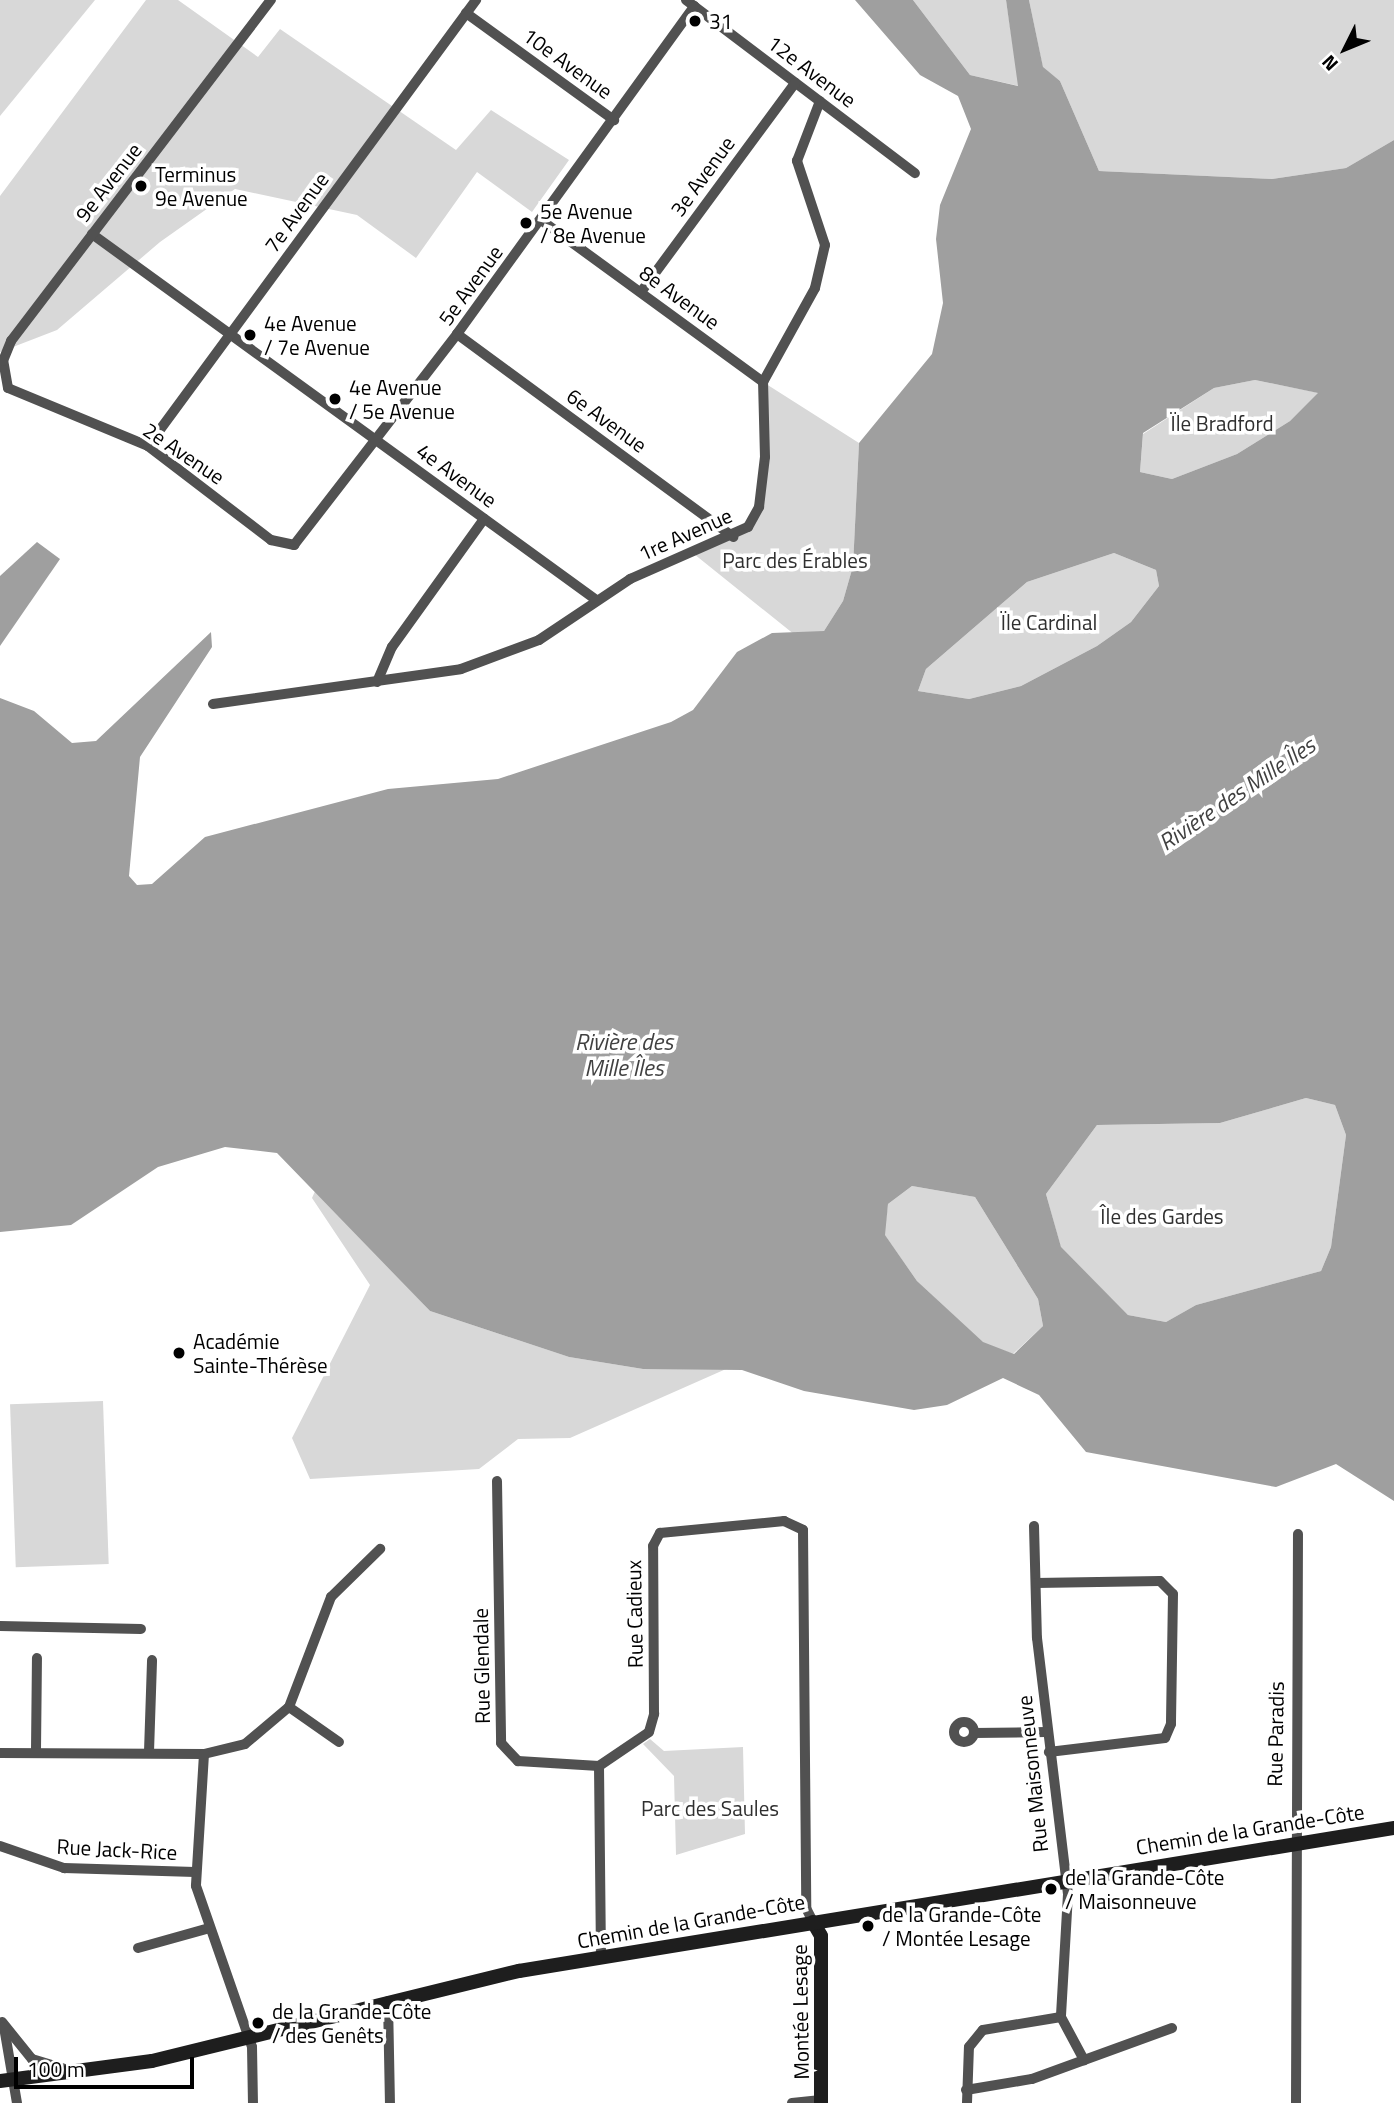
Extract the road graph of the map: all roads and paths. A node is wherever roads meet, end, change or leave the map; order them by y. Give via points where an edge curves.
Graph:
1 (271, 0) edge
2 (476, 0) edge
3 (690, 3) edge
4 (466, 13) junction
5 (795, 83) junction
6 (820, 101) junction
7 (614, 120) junction
8 (915, 173) dead end
9 (541, 220) junction
10 (92, 234) junction
11 (641, 292) junction
12 (230, 334) junction
13 (457, 334) junction
14 (763, 382) junction
15 (4, 391) edge
16 (378, 441) junction
17 (148, 446) junction
18 (484, 519) junction
19 (733, 537) junction
20 (294, 545) joint
21 (595, 599) junction
22 (377, 682) junction
23 (213, 704) dead end
24 (498, 1481) dead end
25 (1034, 1526) dead end
26 (1298, 1534) dead end
27 (380, 1549) dead end
28 (1036, 1583) junction
29 (0, 1626) edge
30 (141, 1629) dead end
31 (37, 1658) dead end
32 (152, 1660) dead end
33 (289, 1707) junction
34 (1047, 1732) junction
35 (974, 1733) dead end
36 (339, 1742) dead end
37 (36, 1750) junction
38 (149, 1752) junction
39 (1049, 1752) junction
40 (0, 1753) edge
41 (204, 1754) junction
42 (599, 1766) junction
43 (1394, 1828) edge
44 (1294, 1844) junction
45 (0, 1846) edge
46 (195, 1872) junction
47 (1065, 1879) junction
48 (813, 1922) junction
49 (206, 1929) junction
50 (138, 1948) dead end
51 (601, 1957) junction
52 (388, 2001) junction
53 (1061, 2017) junction
54 (1, 2020) edge
55 (1172, 2028) dead end
56 (247, 2037) junction
57 (1084, 2060) junction
58 (82, 2074) junction
59 (7, 2081) edge
60 (967, 2090) junction
61 (821, 2102) edge
62 (17, 2103) edge
63 (253, 2103) edge
64 (390, 2103) edge
65 (792, 2103) edge
66 (967, 2103) edge
67 (1296, 2103) edge

1 - 10 street, 9e Avenue
2 - 4 street, 7e Avenue
3 - 5 street, 12e Avenue
3 - 7 street, 5e Avenue
4 - 7 street, 10e Avenue
4 - 12 street, 7e Avenue
5 - 6 street, 12e Avenue
5 - 11 street, 3e Avenue
6 - 8 street, 12e Avenue
6 - 14 street, 1re Avenue via 797,161 825,245 815,288
7 - 9 street, 5e Avenue
9 - 11 street, 8e Avenue
9 - 13 street, 5e Avenue
10 - 12 street, 4e Avenue
10 - 15 street, 9e Avenue via 11,341 3,361
11 - 14 street, 8e Avenue
12 - 16 street, 4e Avenue
12 - 17 street, 7e Avenue
13 - 16 street, 5e Avenue
13 - 19 street, 6e Avenue
14 - 19 street, 1re Avenue via 759,507
15 - 17 street, 2e Avenue
16 - 18 street, 4e Avenue
16 - 20 street, 5e Avenue
17 - 20 street, 2e Avenue via 271,540
18 - 21 street, 4e Avenue
18 - 22 street via 392,647
19 - 21 street, 1re Avenue
21 - 22 street, 1re Avenue via 526,645 461,669
22 - 23 street, 1re Avenue
24 - 42 street, Rue Glendale via 502,1746 518,1760
25 - 28 street, Rue Maisonneuve
26 - 44 street, Rue Paradis
27 - 33 street via 329,1601
28 - 34 street, Rue Maisonneuve
28 - 39 street via 1160,1581 1172,1594 1171,1724 1165,1738
29 - 30 street
31 - 37 street
32 - 38 street
33 - 36 street
33 - 41 street via 245,1744
34 - 35 street
34 - 39 street, Rue Maisonneuve
37 - 38 street
37 - 40 street
38 - 41 street
39 - 47 street, Rue Maisonneuve
41 - 46 street
42 - 48 street, Rue Cadieux via 642,1739 653,1720 657,1536 673,1527 798,1525 805,1541 806,1908
42 - 51 street
43 - 44 main road, Chemin de la Grande-Côte
44 - 47 main road, Chemin de la Grande-Côte
44 - 67 street, Rue Paradis
45 - 46 street, Rue Jack-Rice via 64,1868
46 - 49 street
47 - 48 main road, Chemin de la Grande-Côte
47 - 53 street, Rue Maisonneuve
48 - 51 main road, Chemin de la Grande-Côte
48 - 61 main road, Montée Lesage via 821,1936
49 - 50 street
49 - 56 street
51 - 52 main road, Chemin de la Grande-Côte
52 - 56 main road, Chemin de la Grande-Côte
52 - 64 street
53 - 57 street, Rue Maisonneuve
53 - 60 street via 976,2034 969,2047
54 - 58 street via 32,2059
54 - 59 street
55 - 57 street
56 - 58 main road, Chemin de la Grande-Côte
56 - 63 street
57 - 60 street via 1012,2084
58 - 59 main road, Chemin de la Grande-Côte
59 - 62 street
60 - 66 street
61 - 65 street

